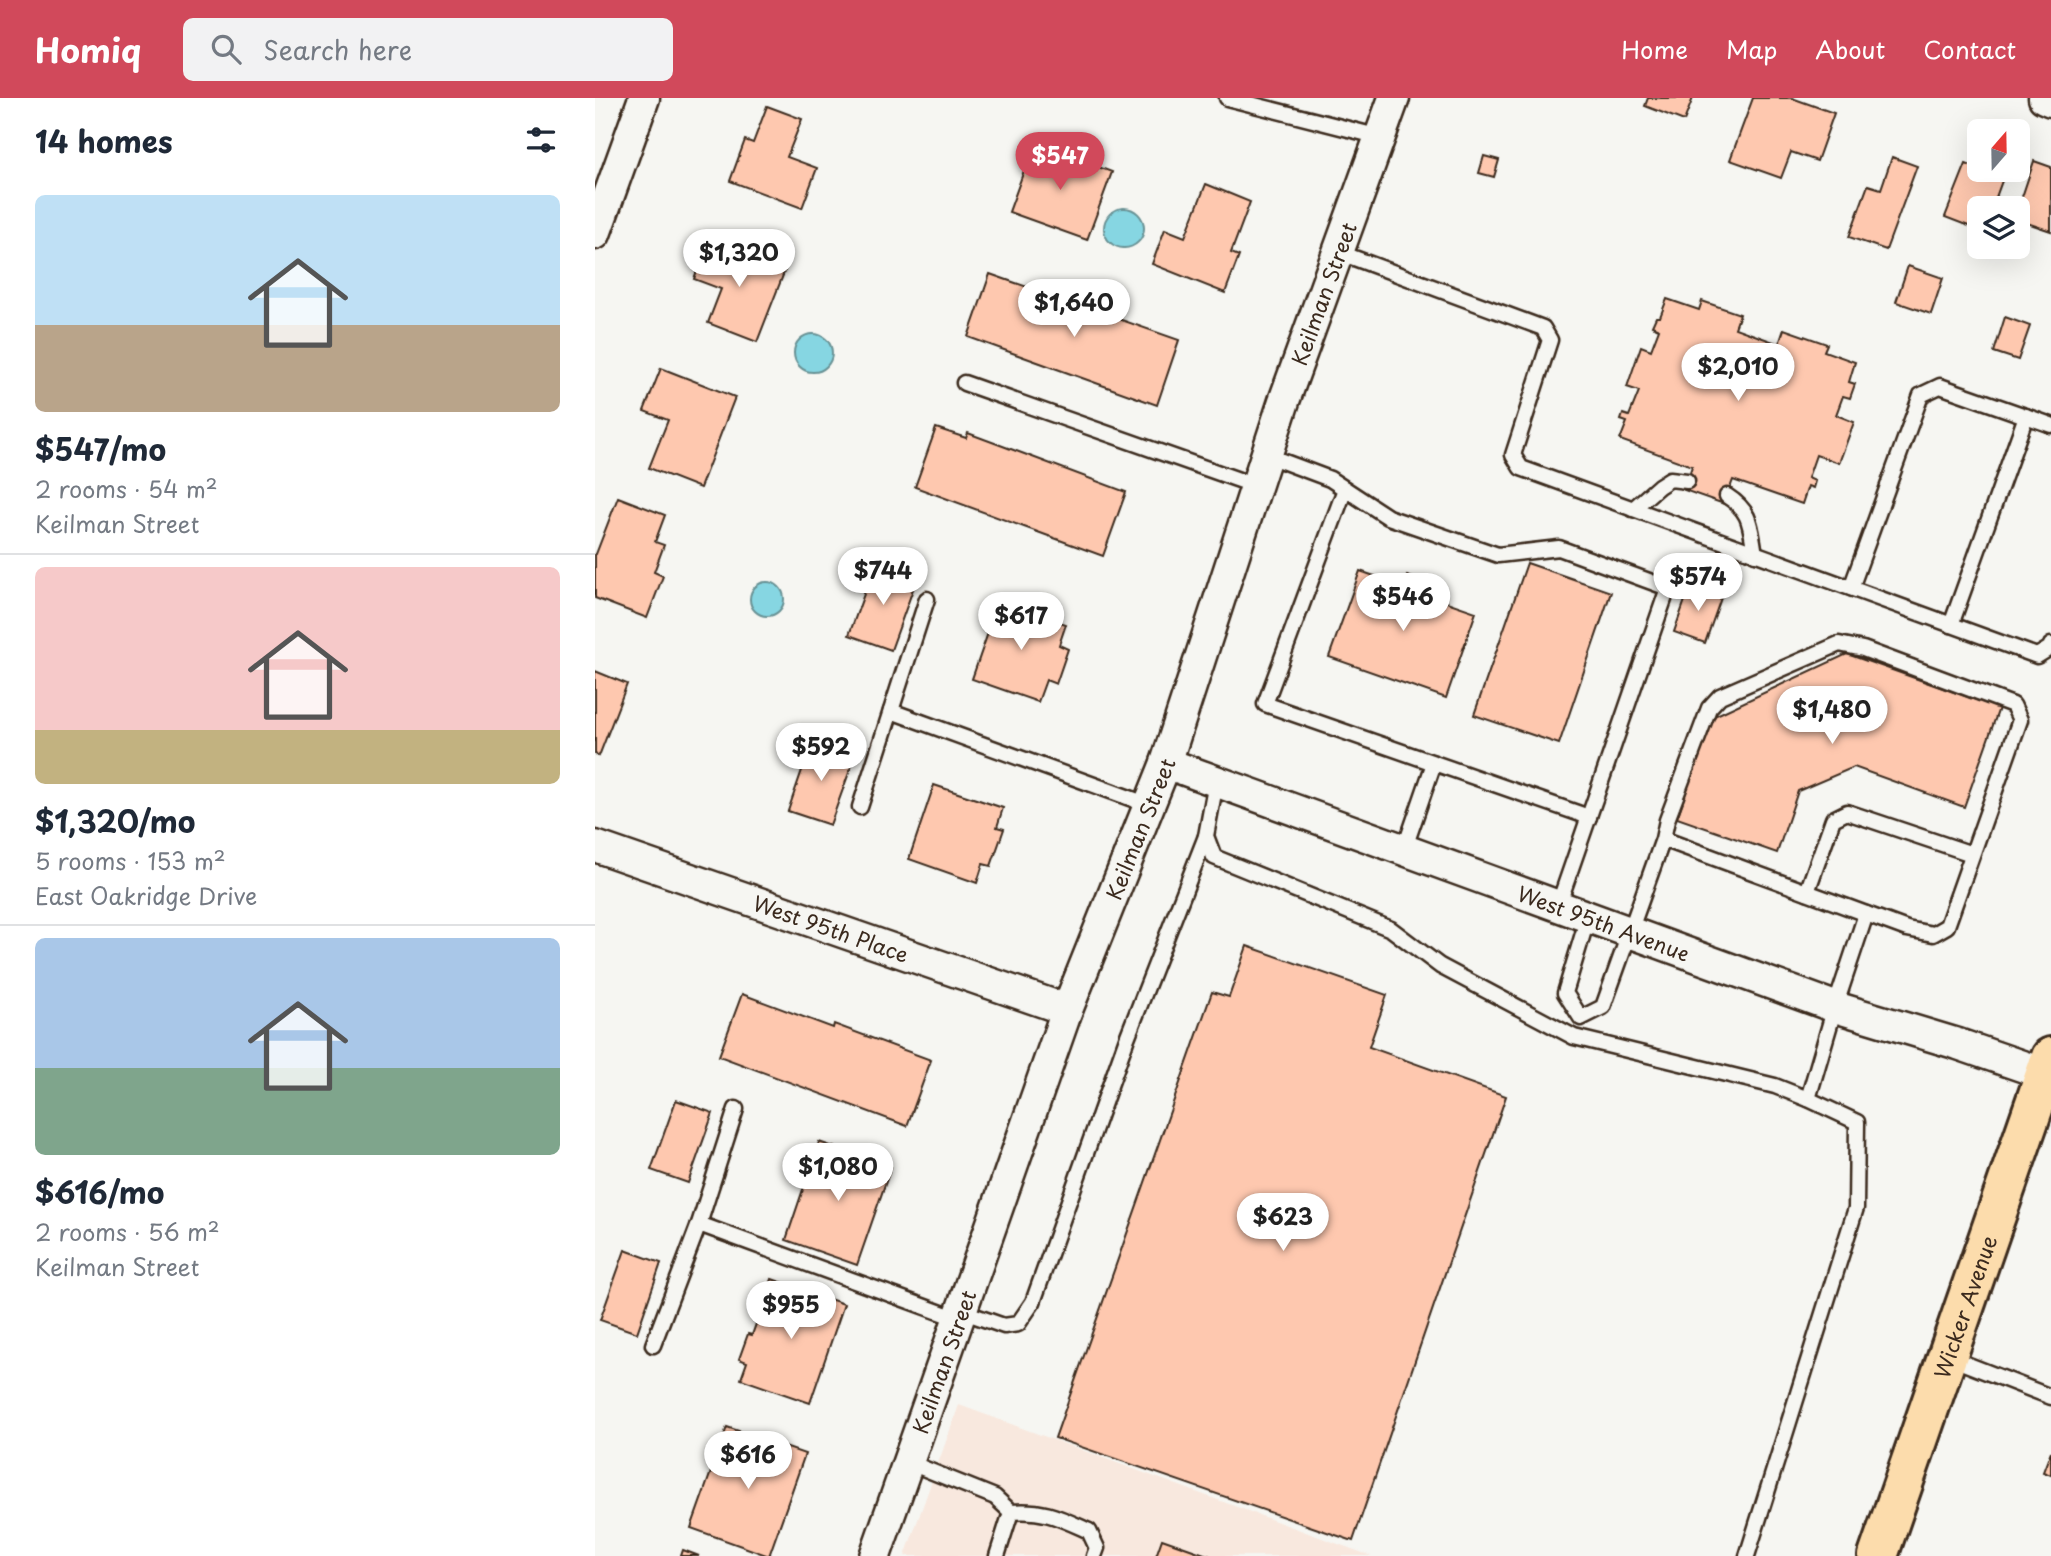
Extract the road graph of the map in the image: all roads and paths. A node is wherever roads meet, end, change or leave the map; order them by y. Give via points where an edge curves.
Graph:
1 (645, 98) edge
2 (1227, 98) edge
3 (1394, 98) edge
4 (2044, 98) edge
5 (2051, 101) edge
6 (1380, 137) junction
7 (595, 234) edge
8 (1338, 252) junction
9 (964, 383) dead end
10 (2026, 416) junction
11 (2051, 425) edge
12 (1266, 455) junction
13 (1687, 481) dead end
14 (1256, 486) junction
15 (1345, 489) junction
16 (1727, 496) dead end
17 (1633, 509) junction
18 (1755, 554) junction
19 (1851, 588) junction
20 (927, 599) dead end
21 (1951, 625) junction
22 (2051, 645) edge
23 (891, 711) junction
24 (1434, 763) junction
25 (1166, 764) junction
26 (1216, 782) junction
27 (1149, 805) junction
28 (860, 807) dead end
29 (1589, 817) junction
30 (1206, 836) junction
31 (1663, 839) junction
32 (595, 846) edge
33 (1404, 850) junction
34 (1972, 854) junction
35 (1807, 892) junction
36 (1558, 906) junction
37 (1866, 914) junction
38 (1588, 917) junction
39 (1630, 933) junction
40 (1835, 1007) junction
41 (1067, 1010) junction
42 (1581, 1018) junction
43 (1574, 1037) junction
44 (2049, 1069) edge
45 (1808, 1099) junction
46 (736, 1109) dead end
47 (699, 1224) junction
48 (960, 1315) junction
49 (653, 1345) dead end
50 (1947, 1357) junction
51 (2051, 1397) edge
52 (908, 1462) junction
53 (1011, 1512) junction
54 (875, 1556) edge
55 (997, 1556) edge
56 (1094, 1556) edge
57 (1748, 1556) edge
58 (1878, 1556) edge

1 - 7 street
2 - 6 lane
3 - 6 street, Keilman Street
4 - 5 street
6 - 8 street, Keilman Street
8 - 12 street, Keilman Street
8 - 17 lane via 1543,328 1550,340 1513,455 1521,468
9 - 14 lane
10 - 11 lane
10 - 19 lane via 1940,386 1921,394
10 - 21 lane
12 - 14 street, Keilman Street
12 - 15 lane
13 - 17 lane via 1670,480
14 - 25 street, Keilman Street
15 - 24 lane via 1265,704
15 - 29 lane via 1388,517 1498,555 1559,548 1668,588
16 - 18 lane via 1747,514
17 - 18 lane
18 - 19 lane
19 - 21 lane
20 - 23 lane
21 - 22 lane via 2037,656
23 - 27 lane
23 - 28 lane
24 - 29 lane
24 - 33 lane
25 - 26 street, West 95th Avenue
25 - 27 street, Keilman Street
26 - 30 lane
26 - 33 street, West 95th Avenue
27 - 41 street, Keilman Street
29 - 36 lane
30 - 43 lane via 1214,857 1391,929 1440,966
30 - 48 lane via 1127,1038 1033,1302 1018,1324 1004,1326
31 - 34 lane via 1709,708 1720,696 1839,644 2013,705 2020,720
31 - 35 lane
31 - 39 lane
32 - 41 street, West 95th Place
33 - 36 street, West 95th Avenue
34 - 35 lane via 1847,812 1833,819
34 - 37 lane via 1947,926 1933,934
35 - 37 lane
36 - 38 street, West 95th Avenue
37 - 40 lane
38 - 39 street, West 95th Avenue
38 - 42 lane via 1565,993
39 - 40 street, West 95th Avenue
39 - 42 lane via 1604,1007
40 - 44 street, West 95th Avenue
40 - 45 lane
41 - 48 street, Keilman Street
42 - 43 lane
43 - 45 lane via 1775,1086
44 - 50 highway, Wicker Avenue
45 - 57 lane via 1857,1122 1856,1208
46 - 47 lane
47 - 48 lane
47 - 49 lane
48 - 52 street, Keilman Street
50 - 51 lane
50 - 58 highway, Wicker Avenue
52 - 53 lane via 995,1497
52 - 54 street, Keilman Street
53 - 55 lane
53 - 56 lane via 1032,1510 1089,1531 1097,1548

